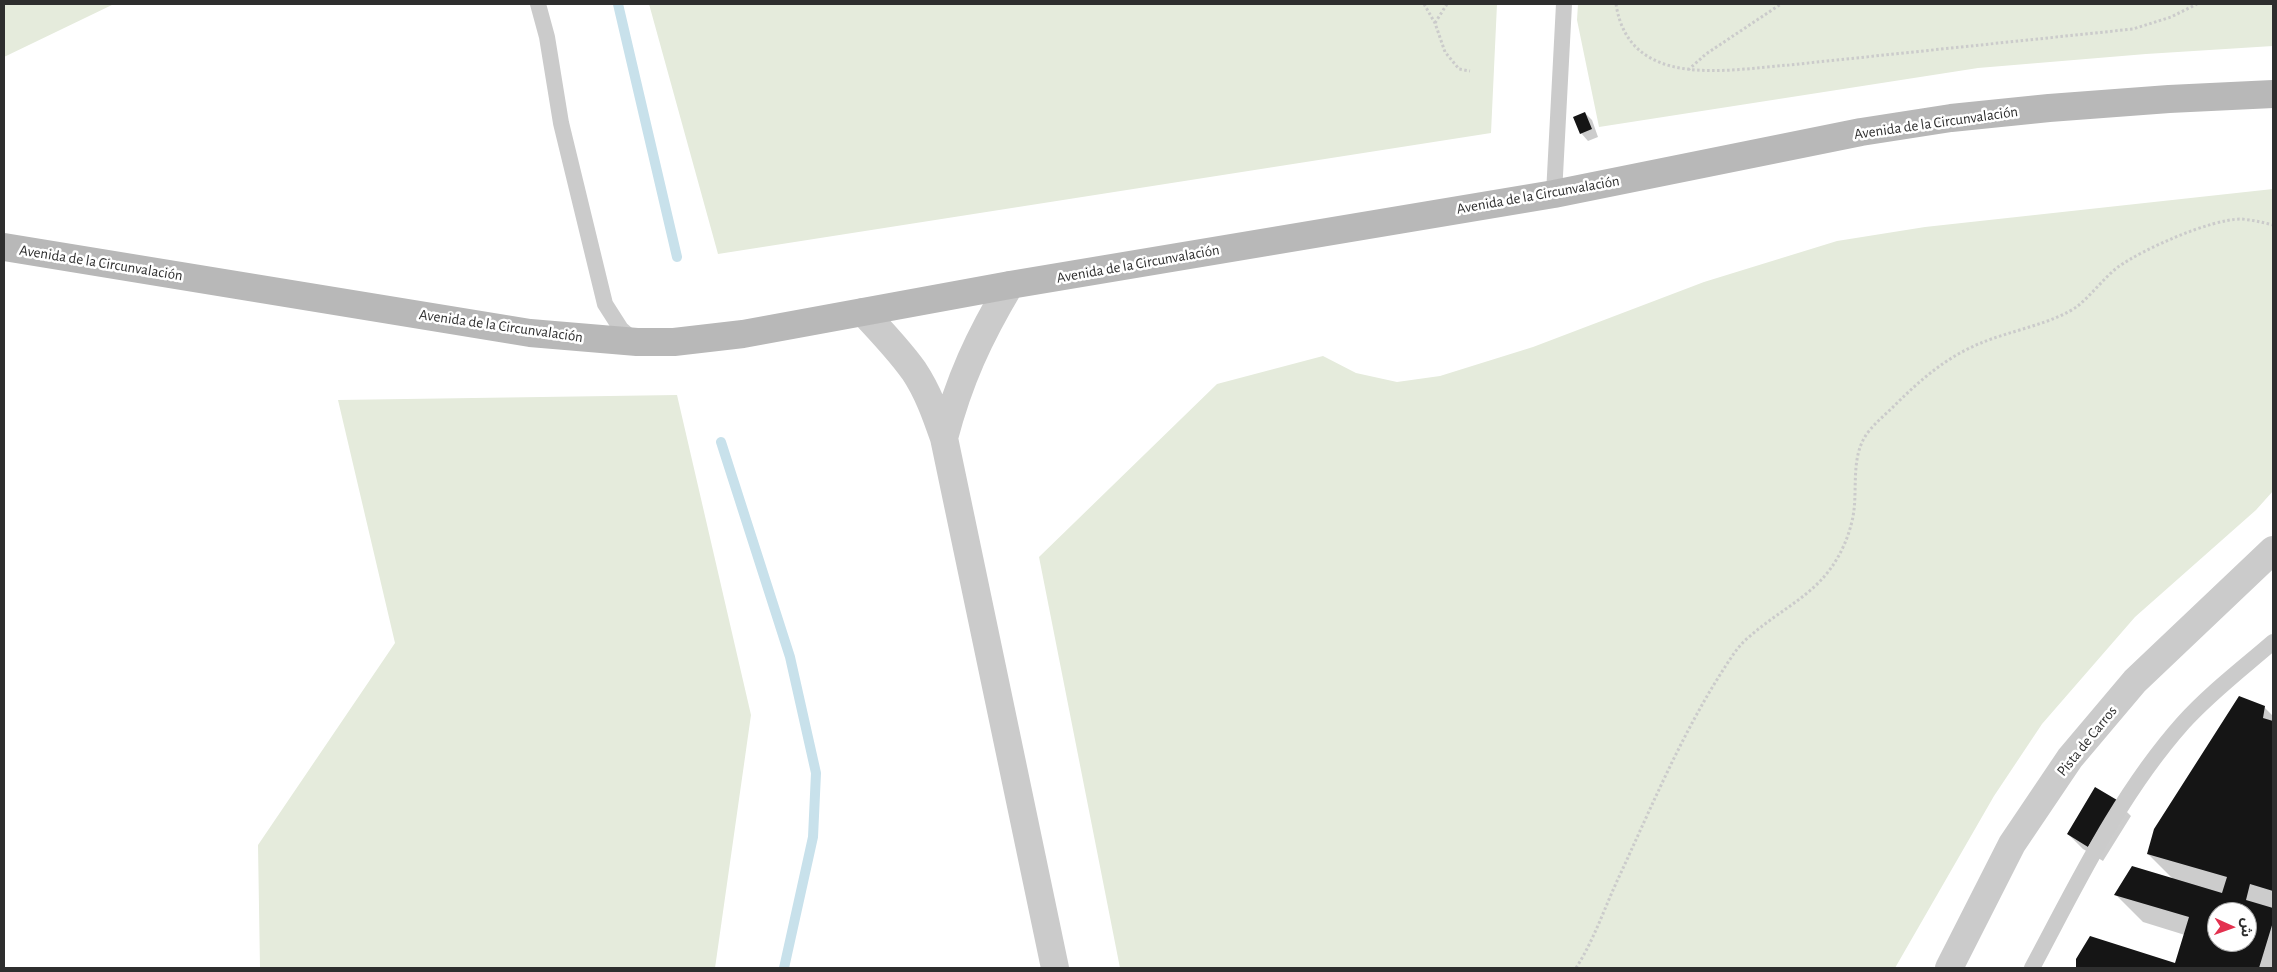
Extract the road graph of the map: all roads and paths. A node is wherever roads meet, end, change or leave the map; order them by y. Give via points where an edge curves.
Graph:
1 (538, 4) edge
2 (1424, 4) edge
3 (1447, 4) edge
4 (1564, 4) edge
5 (1616, 4) edge
6 (1781, 4) edge
7 (2197, 4) edge
8 (1435, 23) junction
9 (1688, 70) junction
10 (1470, 71) dead end
11 (2273, 94) edge
12 (1554, 194) junction
13 (2273, 225) edge
14 (4, 247) edge
15 (1010, 285) junction
16 (863, 312) junction
17 (637, 342) junction
18 (944, 438) junction
19 (2273, 550) edge
20 (2273, 642) edge
21 (1056, 968) edge
22 (1576, 968) edge
23 (1950, 968) edge
24 (2032, 968) edge

1 - 17 lane via 547,37 561,123 605,304 621,329
2 - 8 path
3 - 8 path
4 - 12 lane
5 - 9 path via 1618,20 1627,39 1642,53 1658,63
6 - 9 path via 1706,54
7 - 9 path via 2171,17 2133,29 1789,66
8 - 10 path via 1445,52 1459,69
11 - 12 main road, Avenida de la Circunvalación via 2049,108 1951,118 1861,132
12 - 15 main road, Avenida de la Circunvalación
13 - 22 path via 2238,219 2221,222 2182,235 2125,262 2078,305 2061,315 1980,343 1950,358 1921,380 1869,432 1858,452 1853,513 1843,548 1828,575 1809,594 1748,637 1711,689 1589,947
14 - 17 main road, Avenida de la Circunvalación via 530,333
15 - 16 main road, Avenida de la Circunvalación
15 - 18 street via 986,324 969,361 954,399
16 - 17 main road, Avenida de la Circunvalación via 743,334 674,342
16 - 18 street via 914,371 932,404
18 - 21 street
19 - 23 street, Pista de Carros via 2135,681 2070,758 2012,844
20 - 24 lane via 2184,722 2151,762 2114,819

